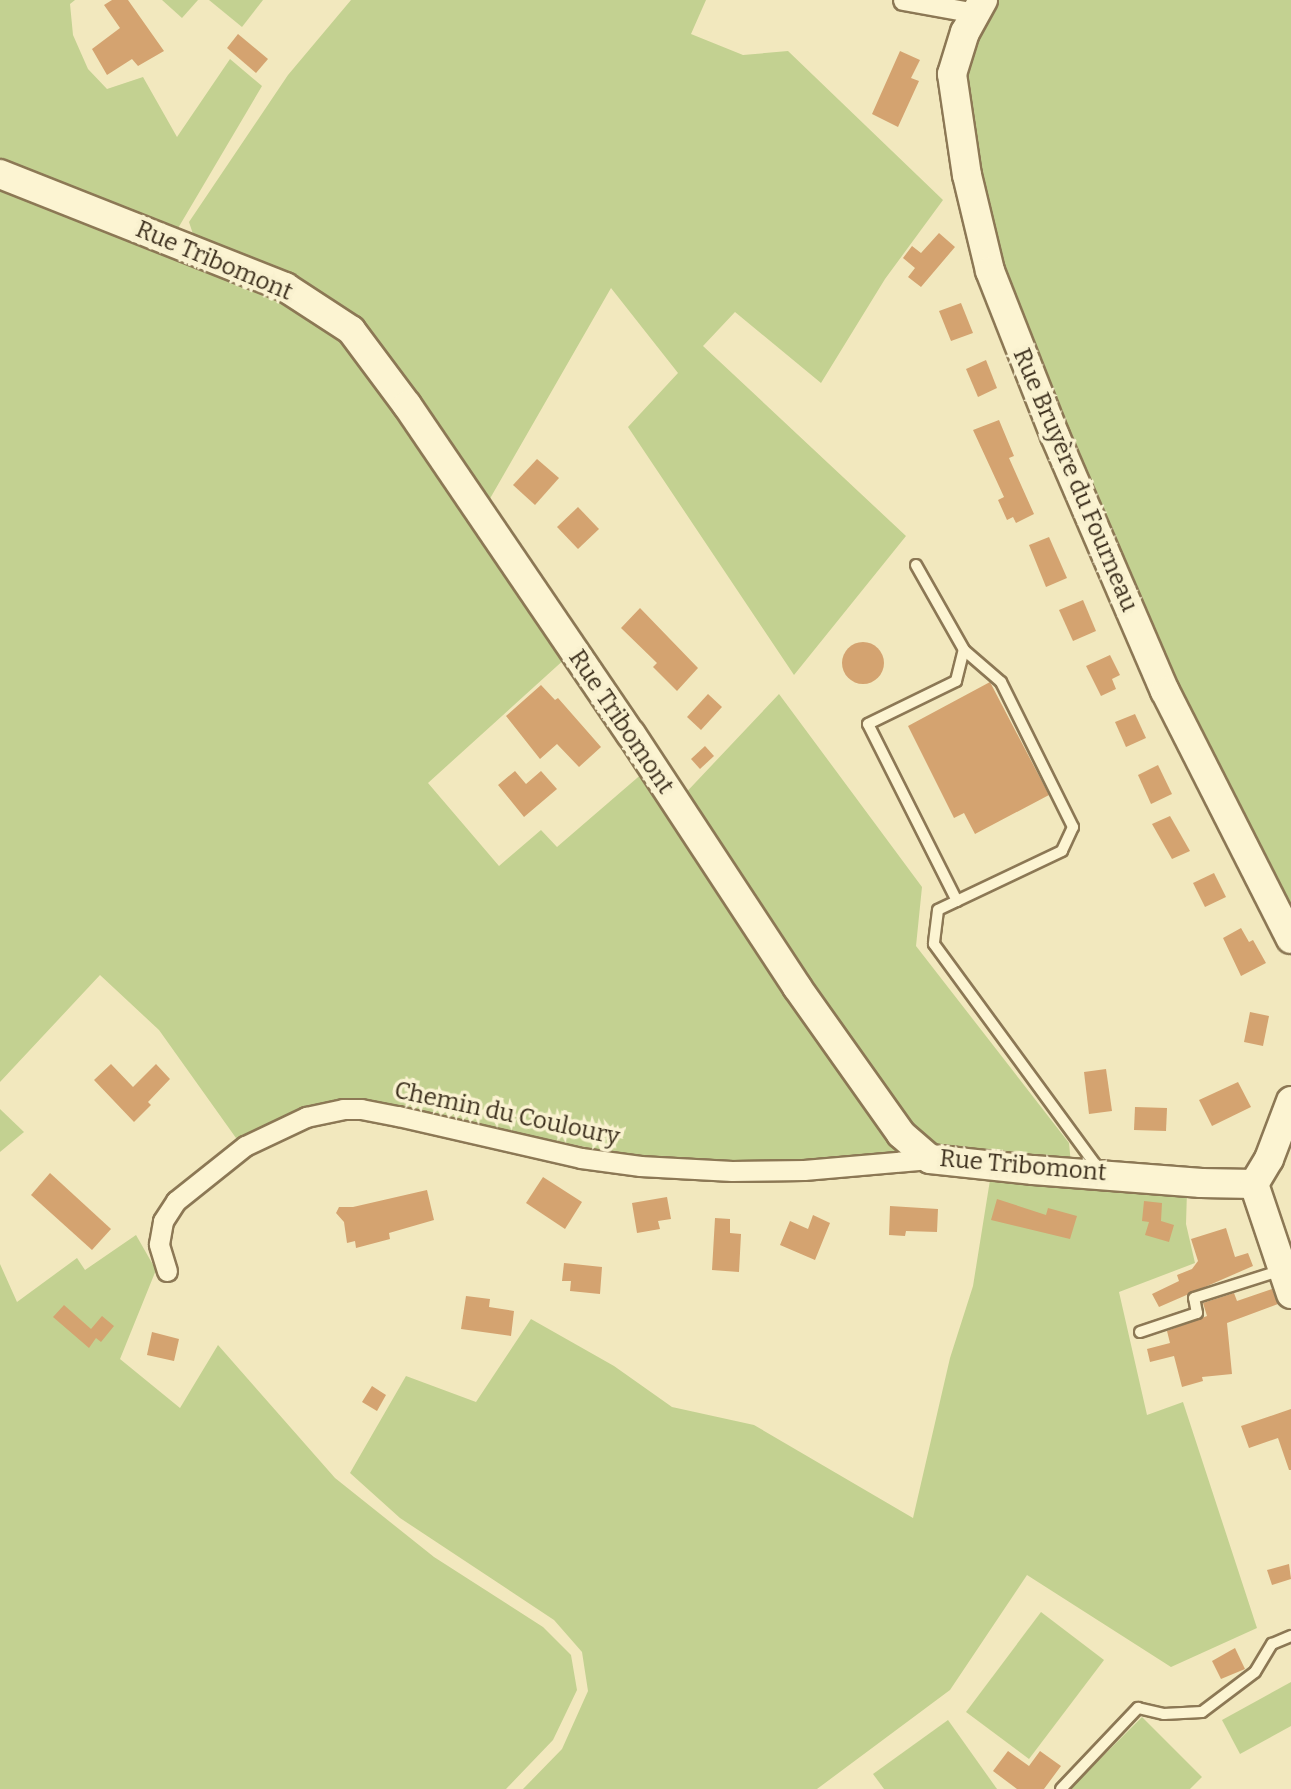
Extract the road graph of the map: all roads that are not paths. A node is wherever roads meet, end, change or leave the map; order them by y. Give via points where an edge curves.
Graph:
1 (903, 0) edge
2 (979, 7) edge
3 (0, 174) edge
4 (916, 565) dead end
5 (964, 650) junction
6 (957, 901) junction
7 (1291, 939) edge
8 (1291, 1101) edge
9 (930, 1159) junction
10 (1102, 1174) junction
11 (1254, 1184) junction
12 (167, 1271) dead end
13 (1287, 1282) edge
14 (1140, 1332) dead end
15 (1291, 1636) edge
16 (1061, 1789) edge

1 - 2 street
2 - 7 street, Rue Bruyère du Fourneau via 956,53 953,96 990,271 1165,691
3 - 9 street, Rue Tribomont via 285,287 351,330 631,734 797,988 901,1134
4 - 5 lane
5 - 6 lane via 956,681 868,724
5 - 6 lane via 1000,682 1073,827 1062,851
6 - 10 lane via 938,910 934,944
8 - 11 street via 1269,1160
9 - 10 street, Rue Tribomont
9 - 12 street, Chemin du Couloury via 804,1170 640,1166 343,1109 306,1117 245,1146 176,1201 163,1221 159,1244
10 - 11 street, Rue Tribomont
11 - 13 street
13 - 14 lane via 1194,1298 1197,1313
15 - 16 lane via 1272,1644 1255,1672 1202,1712 1164,1714 1138,1708

